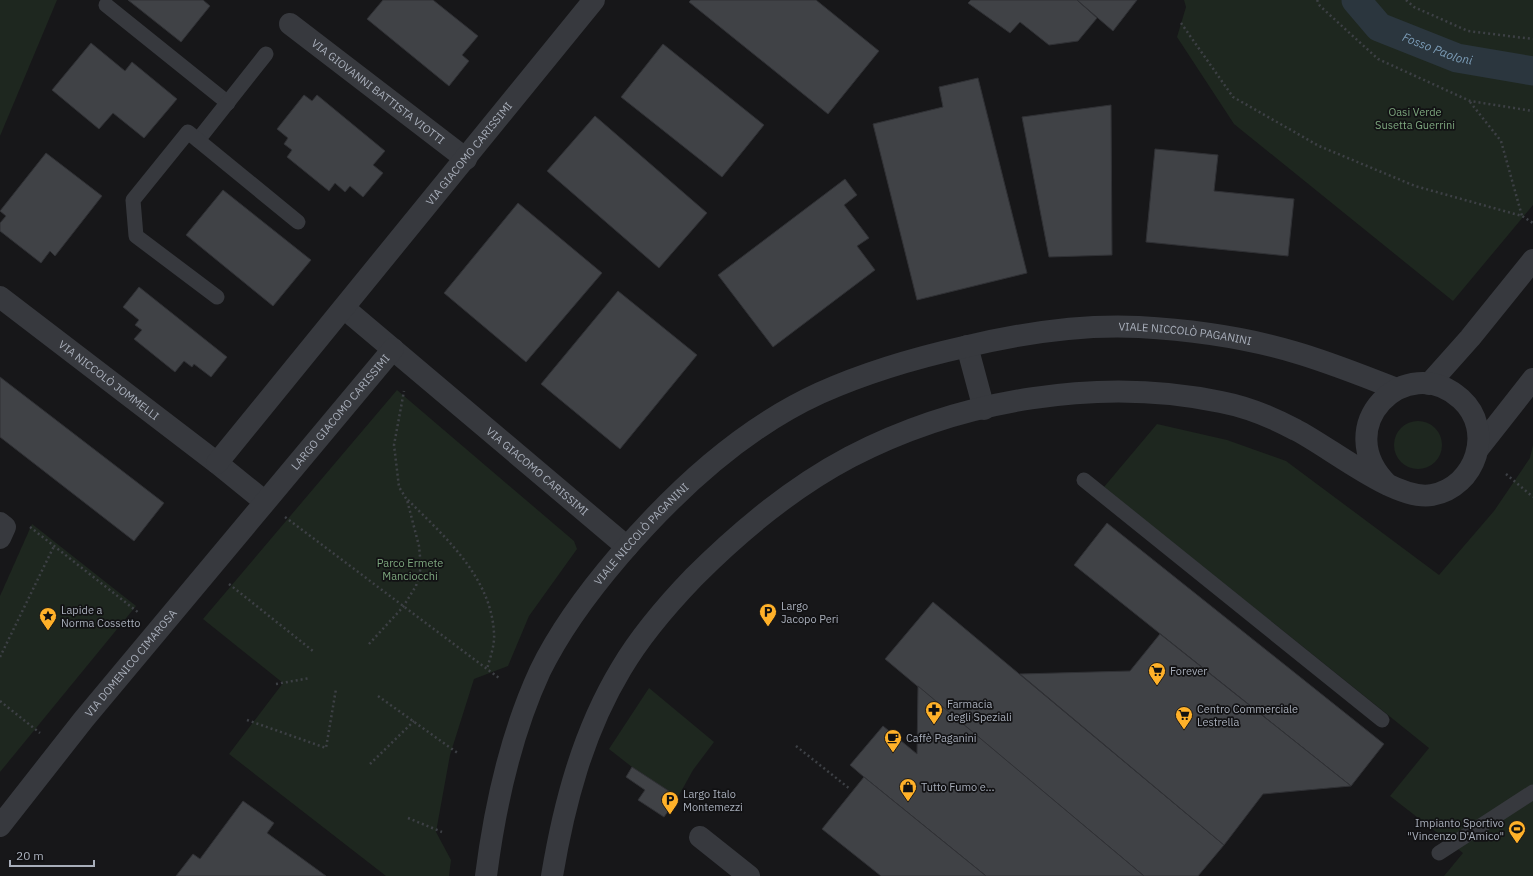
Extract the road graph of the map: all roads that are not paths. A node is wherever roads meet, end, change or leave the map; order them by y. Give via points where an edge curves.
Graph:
1 (594, 0) edge
2 (106, 5) dead end
3 (290, 24) dead end
4 (266, 54) dead end
5 (228, 102) junction
6 (198, 140) junction
7 (466, 159) junction
8 (298, 222) dead end
9 (1533, 260) edge
10 (0, 297) edge
11 (216, 297) dead end
12 (344, 308) junction
13 (967, 346) junction
14 (393, 349) junction
15 (1533, 379) edge
16 (1429, 384) junction
17 (1397, 389) junction
18 (984, 409) junction
19 (1478, 449) junction
20 (217, 463) junction
21 (1084, 480) dead end
22 (1388, 485) junction
23 (264, 501) junction
24 (0, 523) edge
25 (0, 538) edge
26 (627, 546) junction
27 (1382, 720) dead end
28 (1533, 792) edge
29 (0, 826) edge
30 (700, 837) dead end
31 (1439, 853) dead end
32 (486, 876) edge
33 (552, 876) edge
34 (749, 876) edge

1 - 7 street, VIA GIACOMO CARISSIMI
2 - 5 lane
3 - 7 street, VIA GIOVANNI BATTISTA VIOTTI
4 - 5 lane
5 - 6 lane
6 - 8 lane
6 - 11 lane via 188,132 133,200 136,236
7 - 12 street, VIA GIACOMO CARISSIMI
9 - 16 street
10 - 20 street, VIA NICCOLÒ JOMMELLI
12 - 14 street, LARGO GIACOMO CARISSIMI
12 - 20 street
13 - 17 street, VIALE NICCOLÒ PAGANINI via 1018,335 1073,328 1137,327 1189,331 1246,340 1296,352
13 - 18 street
13 - 26 street, VIALE NICCOLÒ PAGANINI via 874,372 820,393 788,410 743,439 691,481
14 - 23 street, LARGO GIACOMO CARISSIMI
14 - 26 street, VIA GIACOMO CARISSIMI
15 - 19 street
16 - 17 street via 1408,385
16 - 19 street via 1451,391 1468,406 1478,427
17 - 22 street via 1378,405 1367,428 1367,447 1372,465
18 - 22 street via 1049,396 1107,392 1154,393 1217,401 1261,414 1293,428
18 - 33 street via 917,428 856,454 822,473 789,495 741,534 683,589 649,628 628,658 599,710 570,790
19 - 22 street via 1474,463 1466,475 1456,486 1443,492 1415,496
20 - 23 street
21 - 27 lane
23 - 29 street, VIA DOMENICO CIMAROSA via 84,719
24 - 25 street via 5,527
26 - 32 street, VIALE NICCOLÒ PAGANINI via 575,614 533,687 512,745 497,802
28 - 31 lane
30 - 34 street

